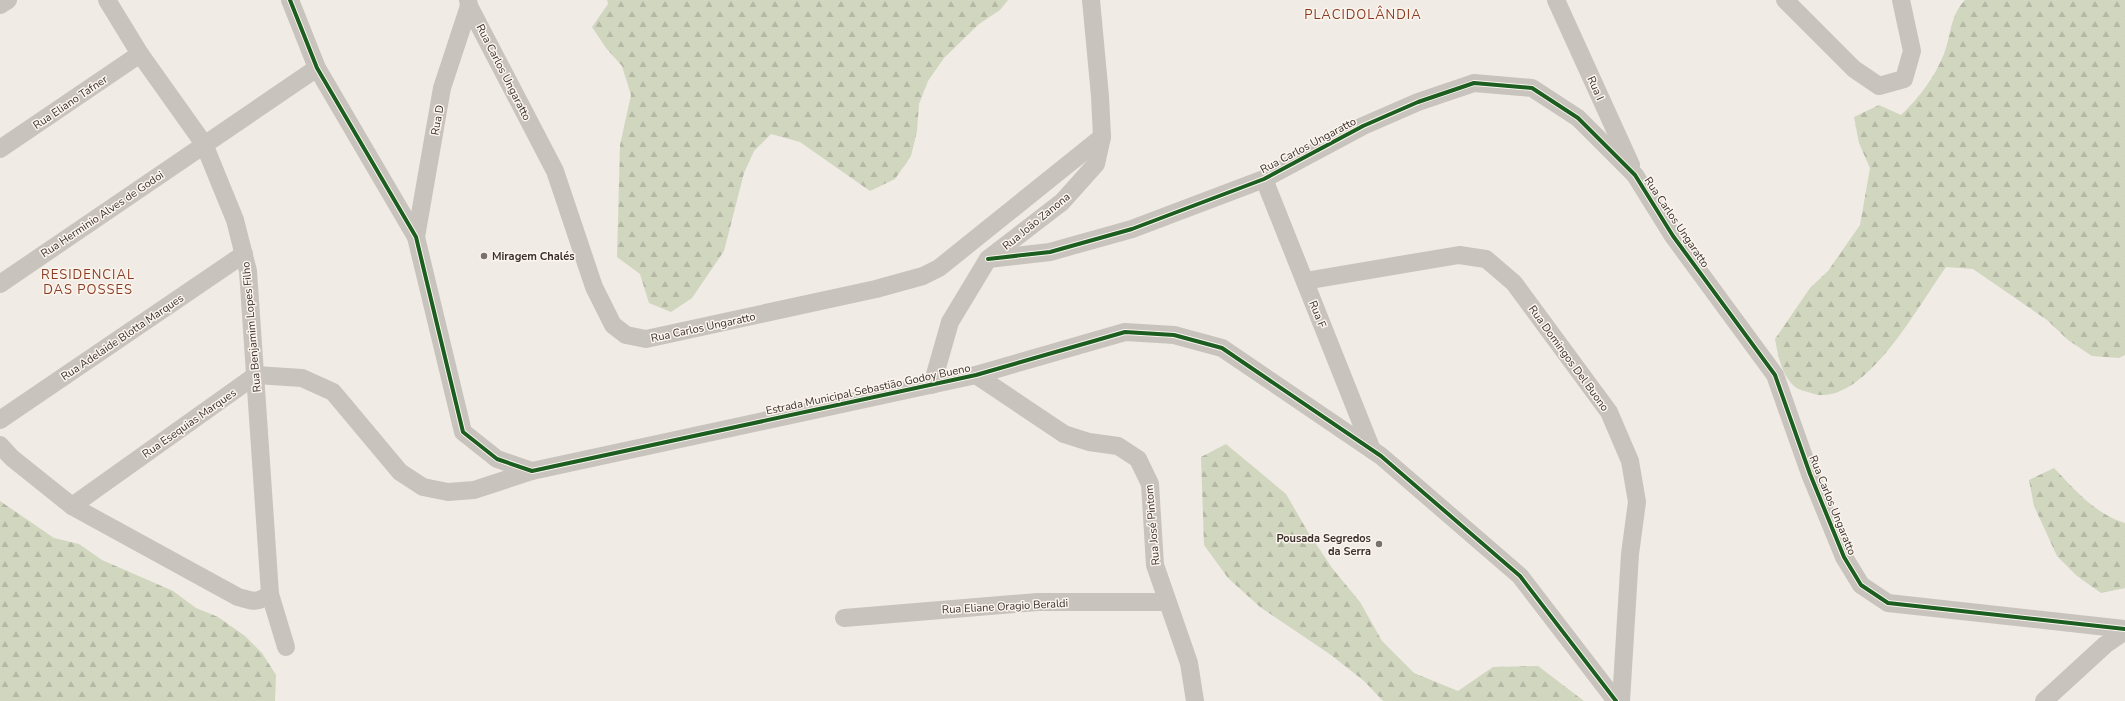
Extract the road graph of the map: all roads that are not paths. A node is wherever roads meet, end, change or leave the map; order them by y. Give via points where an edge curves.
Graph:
1 (8, 0) edge
2 (107, 0) edge
3 (290, 0) edge
4 (1091, 0) edge
5 (1556, 0) edge
6 (1785, 0) edge
7 (1901, 0) edge
8 (469, 3) edge
9 (0, 5) edge
10 (140, 54) junction
11 (317, 68) junction
12 (1102, 137) junction
13 (204, 144) junction
14 (0, 149) edge
15 (1635, 175) junction
16 (1264, 179) junction
17 (416, 237) junction
18 (244, 254) junction
19 (988, 259) junction
20 (1305, 281) junction
21 (0, 284) edge
22 (256, 375) junction
23 (976, 375) junction
24 (932, 385) junction
25 (0, 420) edge
26 (0, 445) edge
27 (1372, 450) junction
28 (532, 470) junction
29 (72, 506) junction
30 (270, 594) junction
31 (1167, 602) junction
32 (844, 618) dead end
33 (2125, 630) edge
34 (286, 647) dead end
35 (1195, 701) edge
36 (1616, 701) edge
37 (1621, 701) edge
38 (2044, 701) edge

1 - 9 street
2 - 10 street, Rua Benjamim Lopes Filho
3 - 11 street, Estrada Municipal Sebastião Godoy Bueno
4 - 12 street, Rua João Zanona
5 - 15 street, Rua I
6 - 7 street via 1854,69 1879,86 1904,79 1912,52
8 - 12 street, Rua Carlos Ungaratto via 555,171 594,287 613,325 626,336 646,339 876,289 922,276 939,268
8 - 17 street, Rua D via 442,88
10 - 13 street, Rua Benjamim Lopes Filho
10 - 14 street, Rua Eliano Tafner
11 - 13 street, Rua Herminio Alves de Godoi
11 - 17 street, Estrada Municipal Sebastião Godoy Bueno
12 - 19 street, Rua João Zanona via 1096,164 1062,202
13 - 18 street, Rua Benjamim Lopes Filho via 235,220
13 - 21 street, Rua Herminio Alves de Godoi
15 - 16 street, Rua Carlos Ungaratto via 1578,118 1532,88 1474,83 1418,102 1363,126
15 - 33 street, Rua Carlos Ungaratto via 1674,236 1775,375 1810,474 1844,558 1861,585 1888,603
16 - 19 street, Rua Carlos Ungaratto via 1132,229 1050,252
16 - 20 street, Rua F
17 - 28 street, Estrada Municipal Sebastião Godoy Bueno via 463,432 497,459
18 - 22 street, Rua Benjamim Lopes Filho via 248,271
18 - 25 street, Rua Adelaide Blotta Marques
19 - 24 street, Rua João Zanona via 950,322
20 - 27 street, Rua F
20 - 37 street, Rua Domingos Del Buono via 1459,255 1486,259 1518,289 1609,412 1630,461 1637,502 1630,554
22 - 28 street via 302,378 333,392 400,472 423,487 448,492 474,490
22 - 29 street, Rua Esequias Marques
22 - 30 street, Rua Benjamim Lopes Filho
23 - 24 street, Estrada Municipal Sebastião Godoy Bueno
23 - 27 street, Estrada Municipal Sebastião Godoy Bueno via 1125,332 1174,335 1222,348
23 - 31 street, Rua José Pintom via 1064,434 1089,442 1118,446 1138,459 1150,484 1155,565
24 - 28 street, Estrada Municipal Sebastião Godoy Bueno
26 - 29 street via 12,458
27 - 36 street, Estrada Municipal Sebastião Godoy Bueno via 1520,576
29 - 30 street via 238,597 260,601
30 - 34 street, Rua Benjamim Lopes Filho
31 - 32 street, Rua Eliane Oragio Beraldi via 1038,602
31 - 35 street, Rua José Pintom via 1189,663
33 - 38 street

